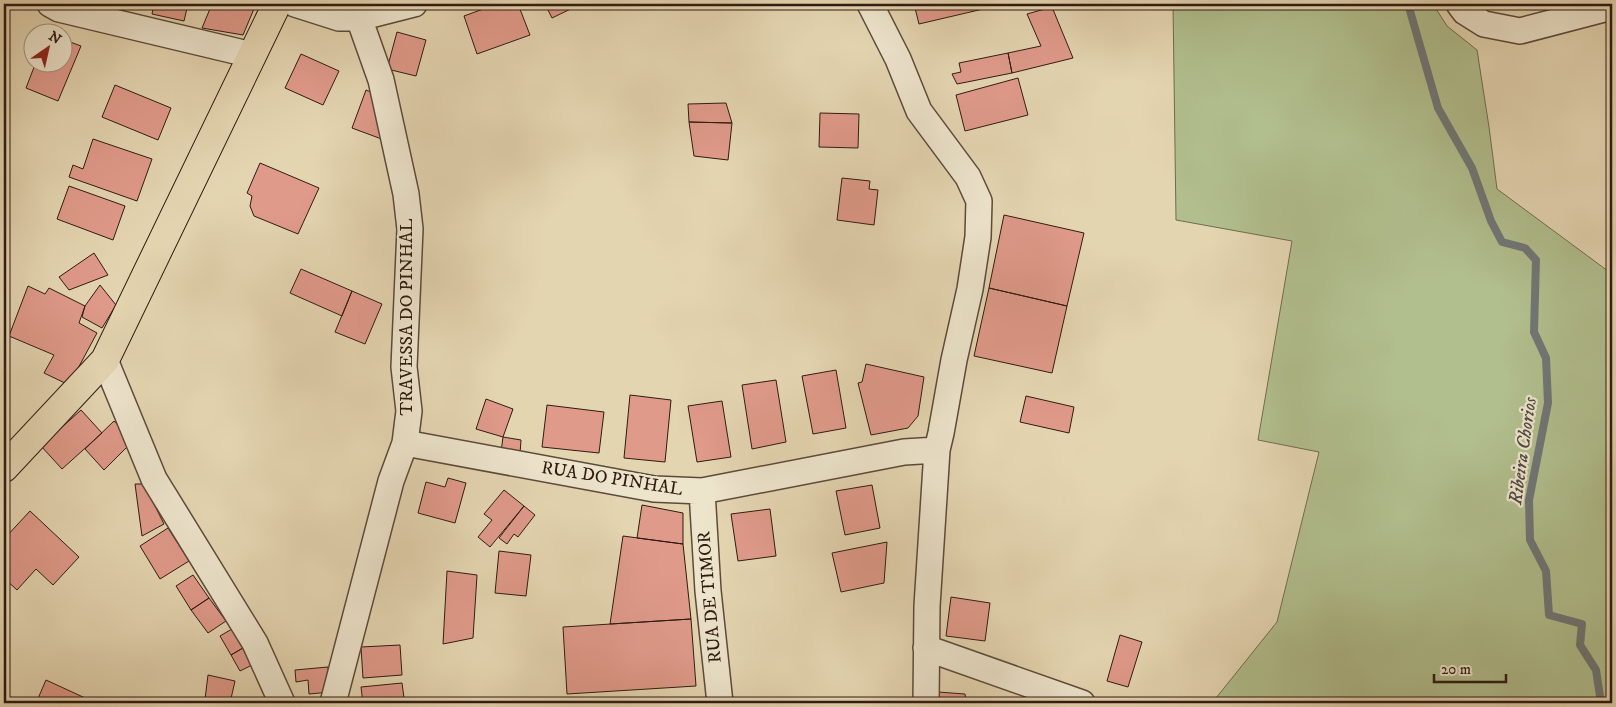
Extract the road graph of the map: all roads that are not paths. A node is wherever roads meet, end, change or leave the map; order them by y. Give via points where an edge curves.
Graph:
1 (50, 4) edge
2 (278, 4) edge
3 (295, 4) edge
4 (414, 4) edge
5 (870, 4) edge
6 (1459, 4) edge
7 (1612, 7) edge
8 (359, 18) junction
9 (252, 55) junction
10 (105, 360) junction
11 (405, 443) junction
12 (937, 450) junction
13 (4, 468) edge
14 (702, 491) junction
15 (926, 648) junction
16 (282, 703) edge
17 (333, 703) edge
18 (720, 703) edge
19 (926, 703) edge
20 (1082, 703) edge

1 - 9 street via 59,9
2 - 9 main road
3 - 8 street via 339,18
4 - 8 street
5 - 12 street via 898,59 919,112 968,177 979,201 978,237 970,289
6 - 7 street via 1484,24 1520,31
8 - 11 street, TRAVESSA DO PINHAL via 381,80 406,194 410,229 404,367 409,411
9 - 10 main road
10 - 13 main road
10 - 16 street via 154,479 255,644
11 - 14 street, RUA DO PINHAL via 654,489
11 - 17 street, TRAVESSA DO PINHAL via 391,481
12 - 14 street, RUA DO PINHAL via 904,452
12 - 15 street
14 - 18 street, RUA DE TIMOR
15 - 19 street
15 - 20 street

